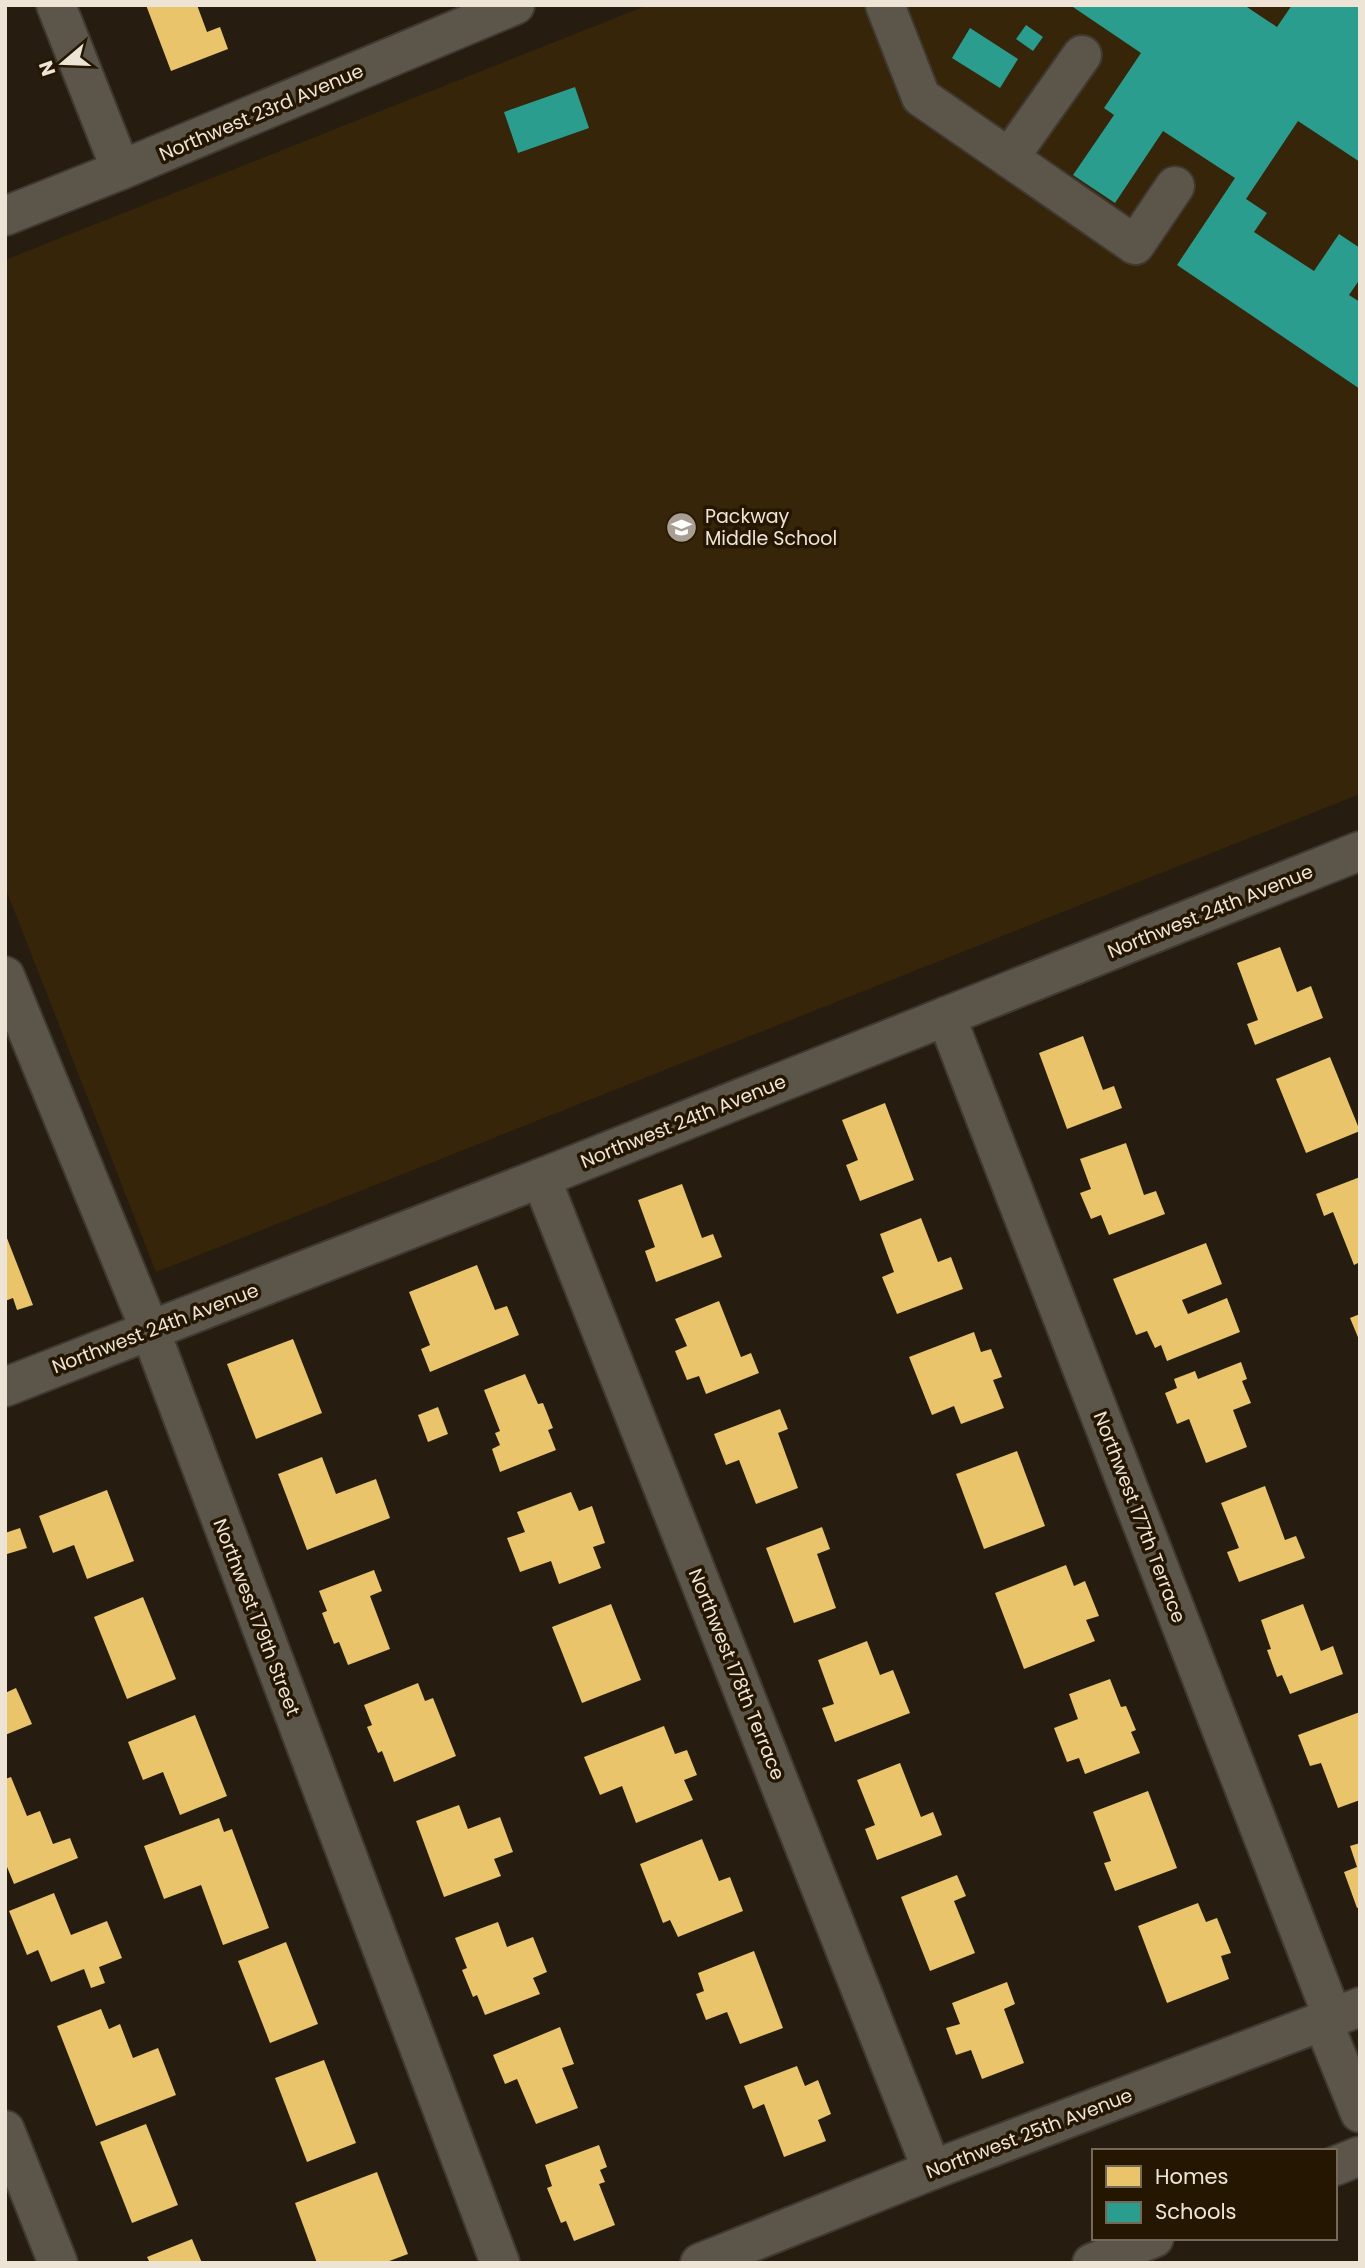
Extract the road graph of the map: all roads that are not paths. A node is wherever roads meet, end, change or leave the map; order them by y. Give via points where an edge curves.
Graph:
1 (56, 5) edge
2 (885, 5) edge
3 (505, 7) edge
4 (1082, 55) dead end
5 (1009, 158) junction
6 (121, 170) junction
7 (1175, 186) dead end
8 (5, 216) edge
9 (1357, 862) edge
10 (5, 976) edge
11 (946, 1016) junction
12 (541, 1178) junction
13 (150, 1330) junction
14 (5, 1387) edge
15 (1339, 2015) edge
16 (1360, 2113) edge
17 (5, 2130) edge
18 (1360, 2156) edge
19 (1337, 2165) edge
20 (932, 2170) junction
21 (1148, 2240) edge
22 (752, 2253) edge
23 (58, 2263) edge
24 (500, 2263) edge
25 (701, 2263) edge
26 (1092, 2263) edge

1 - 6 street
2 - 5 street via 921,97
3 - 6 street, Northwest 23rd Avenue
4 - 5 street
5 - 7 street via 1135,245
6 - 8 street, Northwest 23rd Avenue
9 - 11 street, Northwest 24th Avenue
10 - 13 street, Northwest 179th Street
11 - 12 street, Northwest 24th Avenue
11 - 15 street, Northwest 177th Terrace
12 - 13 street, Northwest 24th Avenue
12 - 20 street, Northwest 178th Terrace
13 - 14 street, Northwest 24th Avenue
13 - 24 street, Northwest 179th Street
15 - 16 street, Northwest 177th Terrace
15 - 20 street, Northwest 25th Avenue
17 - 23 street
18 - 19 street
20 - 22 street, Northwest 25th Avenue
21 - 26 street
22 - 25 street, Northwest 25th Avenue

